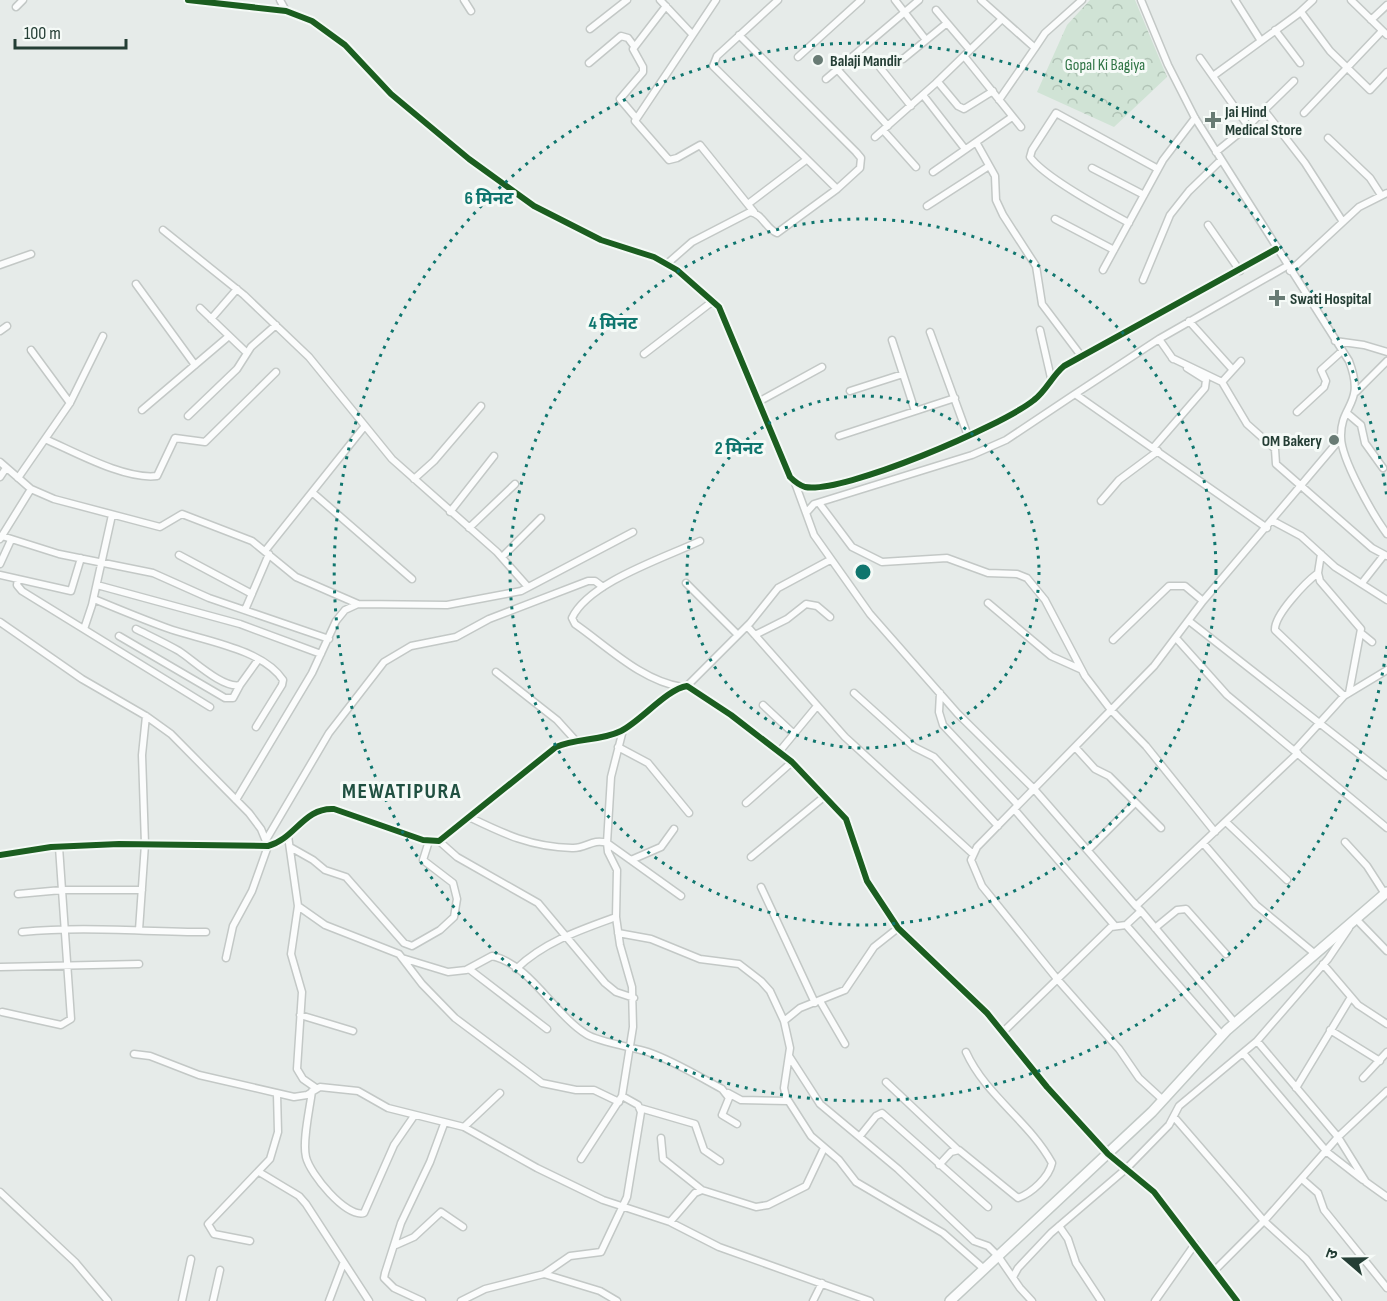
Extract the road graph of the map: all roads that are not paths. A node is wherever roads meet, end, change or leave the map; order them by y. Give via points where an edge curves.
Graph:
1 (23, 0) edge
2 (188, 0) edge
3 (464, 0) edge
4 (627, 0) edge
5 (660, 0) edge
6 (717, 0) edge
7 (778, 0) edge
8 (861, 0) edge
9 (895, 0) edge
10 (919, 0) edge
11 (981, 0) edge
12 (1082, 0) edge
13 (1141, 0) edge
14 (1235, 0) edge
15 (1313, 0) edge
16 (1351, 0) edge
17 (284, 4) edge
18 (1387, 5) edge
19 (666, 6) junction
20 (16, 7) dead end
21 (936, 10) dead end
22 (471, 11) dead end
23 (904, 12) junction
24 (1301, 12) junction
25 (1002, 19) junction
26 (1371, 20) junction
27 (947, 23) junction
28 (590, 29) dead end
29 (1275, 30) junction
30 (1385, 33) edge
31 (692, 34) junction
32 (739, 35) junction
33 (926, 40) junction
34 (1261, 41) junction
35 (634, 46) junction
36 (1035, 48) junction
37 (970, 50) junction
38 (964, 56) junction
39 (798, 57) dead end
40 (1200, 58) dead end
41 (874, 60) dead end
42 (903, 60) dead end
43 (589, 63) dead end
44 (1300, 63) dead end
45 (1348, 68) junction
46 (837, 69) junction
47 (1387, 72) edge
48 (1213, 76) junction
49 (826, 79) dead end
50 (938, 81) junction
51 (1294, 81) dead end
52 (993, 91) junction
53 (923, 95) junction
54 (999, 100) junction
55 (911, 106) junction
56 (1264, 110) junction
57 (1304, 113) dead end
58 (1012, 117) junction
59 (1195, 117) junction
60 (636, 118) junction
61 (1248, 126) junction
62 (1021, 127) dead end
63 (885, 128) junction
64 (875, 137) dead end
65 (1328, 138) dead end
66 (976, 142) junction
67 (965, 149) junction
68 (1216, 152) junction
69 (1221, 159) junction
70 (806, 160) junction
71 (989, 166) junction
72 (916, 167) dead end
73 (1092, 168) dead end
74 (1158, 169) junction
75 (933, 172) dead end
76 (837, 189) junction
77 (1384, 194) edge
78 (1144, 195) junction
79 (747, 204) junction
80 (927, 206) dead end
81 (754, 212) junction
82 (1055, 219) dead end
83 (1343, 222) junction
84 (1129, 223) junction
85 (1209, 225) dead end
86 (163, 230) dead end
87 (1276, 249) junction
88 (1114, 250) junction
89 (31, 254) dead end
90 (668, 263) junction
91 (0, 265) edge
92 (1288, 269) junction
93 (1103, 270) dead end
94 (1240, 271) junction
95 (1143, 280) dead end
96 (136, 284) dead end
97 (237, 289) junction
98 (713, 301) junction
99 (200, 308) dead end
100 (211, 319) junction
101 (1189, 321) junction
102 (276, 325) junction
103 (7, 326) dead end
104 (1040, 330) dead end
105 (0, 331) edge
106 (930, 332) dead end
107 (103, 336) dead end
108 (229, 336) junction
109 (1159, 339) junction
110 (892, 340) dead end
111 (1335, 341) junction
112 (32, 350) dead end
113 (1342, 351) junction
114 (1387, 352) edge
115 (247, 353) junction
116 (644, 354) dead end
117 (1082, 357) junction
118 (1172, 358) junction
119 (1240, 361) dead end
120 (1387, 362) edge
121 (195, 365) junction
122 (822, 367) dead end
123 (1233, 370) junction
124 (276, 372) dead end
125 (903, 374) junction
126 (1051, 378) junction
127 (1222, 382) junction
128 (850, 391) dead end
129 (1355, 393) junction
130 (1075, 394) junction
131 (955, 398) junction
132 (760, 401) junction
133 (70, 403) junction
134 (481, 406) dead end
135 (142, 410) dead end
136 (915, 411) junction
137 (1297, 412) dead end
138 (1348, 414) junction
139 (188, 416) dead end
140 (364, 427) junction
141 (839, 436) dead end
142 (969, 436) junction
143 (1341, 438) junction
144 (45, 439) junction
145 (1155, 449) junction
146 (494, 456) dead end
147 (0, 462) edge
148 (6, 468) junction
149 (1383, 468) dead end
150 (0, 477) edge
151 (18, 478) junction
152 (414, 479) junction
153 (795, 482) junction
154 (515, 484) dead end
155 (1301, 487) junction
156 (31, 489) junction
157 (313, 493) junction
158 (1101, 501) dead end
159 (819, 503) junction
160 (450, 512) junction
161 (806, 513) junction
162 (112, 515) junction
163 (541, 518) dead end
164 (1274, 521) junction
165 (469, 528) junction
166 (1267, 528) junction
167 (633, 532) dead end
168 (1387, 534) edge
169 (1, 537) edge
170 (11, 540) junction
171 (700, 541) dead end
172 (267, 553) junction
173 (1321, 554) junction
174 (179, 555) dead end
175 (1386, 556) edge
176 (502, 557) junction
177 (81, 558) junction
178 (830, 560) junction
179 (102, 562) junction
180 (0, 564) edge
181 (1318, 573) junction
182 (0, 575) edge
183 (18, 579) junction
184 (412, 579) dead end
185 (686, 583) dead end
186 (1362, 583) junction
187 (97, 585) junction
188 (528, 587) junction
189 (603, 587) junction
190 (252, 594) junction
191 (94, 599) junction
192 (1387, 600) edge
193 (1203, 601) junction
194 (988, 603) dead end
195 (358, 604) junction
196 (245, 610) junction
197 (830, 617) dead end
198 (1189, 621) junction
199 (0, 622) edge
200 (747, 626) junction
201 (84, 629) junction
202 (136, 629) dead end
203 (1361, 633) junction
204 (738, 635) junction
205 (755, 635) junction
206 (119, 636) dead end
207 (1176, 638) junction
208 (328, 639) junction
209 (1113, 640) dead end
210 (1372, 642) dead end
211 (321, 654) junction
212 (258, 660) junction
213 (1080, 669) junction
214 (1387, 670) edge
215 (496, 672) dead end
216 (240, 685) junction
217 (685, 686) junction
218 (854, 693) dead end
219 (940, 693) junction
220 (1347, 695) junction
221 (763, 705) dead end
222 (817, 706) junction
223 (210, 707) dead end
224 (1111, 710) junction
225 (146, 716) junction
226 (1320, 722) junction
227 (256, 728) dead end
228 (623, 730) junction
229 (794, 734) junction
230 (576, 741) junction
231 (618, 747) junction
232 (1075, 747) junction
233 (1296, 751) junction
234 (779, 752) junction
235 (792, 762) junction
236 (1387, 776) edge
237 (1034, 789) junction
238 (825, 796) junction
239 (237, 800) junction
240 (746, 803) dead end
241 (1135, 803) junction
242 (1016, 807) junction
243 (689, 813) dead end
244 (469, 817) junction
245 (1226, 822) junction
246 (998, 826) junction
247 (1161, 828) dead end
248 (1387, 828) edge
249 (674, 829) dead end
250 (1215, 832) junction
251 (288, 836) junction
252 (429, 841) junction
253 (440, 841) junction
254 (1345, 842) dead end
255 (267, 843) junction
256 (607, 843) junction
257 (1203, 843) junction
258 (145, 844) junction
259 (59, 847) junction
260 (290, 847) junction
261 (1088, 850) junction
262 (973, 854) junction
263 (0, 855) edge
264 (751, 857) dead end
265 (631, 860) junction
266 (1287, 880) dead end
267 (761, 888) dead end
268 (62, 890) junction
269 (142, 890) junction
270 (1386, 893) edge
271 (18, 894) dead end
272 (681, 896) dead end
273 (298, 906) junction
274 (1138, 908) junction
275 (616, 917) junction
276 (1354, 923) junction
277 (1126, 925) junction
278 (1115, 926) junction
279 (66, 928) junction
280 (898, 928) junction
281 (1155, 928) junction
282 (139, 930) junction
283 (22, 932) dead end
284 (206, 932) dead end
285 (618, 933) junction
286 (566, 935) junction
287 (1387, 951) edge
288 (1314, 953) junction
289 (1226, 954) dead end
290 (226, 958) dead end
291 (402, 958) junction
292 (139, 964) dead end
293 (1323, 964) junction
294 (68, 965) junction
295 (0, 967) edge
296 (469, 969) junction
297 (516, 969) junction
298 (1058, 980) junction
299 (1351, 997) junction
300 (634, 998) junction
301 (818, 1002) junction
302 (2, 1012) dead end
303 (300, 1015) junction
304 (784, 1022) junction
305 (1235, 1023) junction
306 (1387, 1024) edge
307 (547, 1029) dead end
308 (1330, 1029) junction
309 (353, 1031) dead end
310 (1003, 1032) junction
311 (1222, 1035) junction
312 (1257, 1041) junction
313 (845, 1044) dead end
314 (630, 1047) junction
315 (966, 1052) dead end
316 (1387, 1052) edge
317 (1243, 1053) junction
318 (134, 1054) dead end
319 (789, 1056) junction
320 (1380, 1060) junction
321 (1363, 1078) dead end
322 (886, 1082) dead end
323 (1296, 1088) junction
324 (314, 1090) junction
325 (1387, 1091) edge
326 (500, 1093) dead end
327 (727, 1093) junction
328 (277, 1094) junction
329 (621, 1099) junction
330 (1163, 1100) junction
331 (788, 1101) junction
332 (640, 1108) junction
333 (414, 1116) junction
334 (1174, 1117) junction
335 (444, 1124) junction
336 (737, 1124) dead end
337 (464, 1126) junction
338 (860, 1136) junction
339 (1338, 1137) junction
340 (661, 1138) dead end
341 (824, 1148) junction
342 (959, 1150) junction
343 (1327, 1152) junction
344 (1107, 1154) junction
345 (581, 1159) dead end
346 (720, 1161) dead end
347 (939, 1165) junction
348 (1127, 1168) junction
349 (259, 1172) junction
350 (1302, 1179) junction
351 (1366, 1182) junction
352 (702, 1191) junction
353 (0, 1192) edge
354 (1387, 1197) edge
355 (624, 1206) junction
356 (988, 1207) dead end
357 (1264, 1221) junction
358 (670, 1222) junction
359 (1059, 1226) junction
360 (463, 1227) dead end
361 (250, 1241) dead end
362 (1195, 1244) junction
363 (396, 1245) junction
364 (998, 1256) junction
365 (191, 1259) dead end
366 (343, 1263) junction
367 (984, 1269) junction
368 (220, 1270) dead end
369 (1214, 1271) junction
370 (544, 1274) junction
371 (1013, 1277) junction
372 (822, 1283) junction
373 (1387, 1288) edge
374 (108, 1301) edge
375 (182, 1301) edge
376 (213, 1301) edge
377 (329, 1301) edge
378 (369, 1301) edge
379 (422, 1301) edge
380 (461, 1301) edge
381 (617, 1301) edge
382 (813, 1301) edge
383 (870, 1301) edge
384 (950, 1301) edge
385 (1032, 1301) edge
386 (1101, 1301) edge
387 (1155, 1301) edge
388 (1237, 1301) edge
389 (1338, 1301) edge

1 - 20 street
2 - 17 street
3 - 22 street
4 - 28 street
5 - 19 street
6 - 31 street
7 - 32 street
8 - 39 street
9 - 23 street
10 - 23 street
11 - 25 street
12 - 36 street via 1045,33
13 - 59 street
14 - 34 street
15 - 24 street
16 - 26 street
17 - 90 street via 345,45 391,94 534,206 601,240
18 - 26 street
19 - 31 street
19 - 35 street
21 - 27 street
23 - 33 street
23 - 46 street
24 - 29 street
24 - 45 street
25 - 36 street
25 - 37 street
26 - 30 street
27 - 33 street
27 - 37 street
29 - 34 street
29 - 44 street
30 - 45 street
31 - 60 street via 657,92
32 - 70 street via 714,59 713,66
32 - 76 street via 861,158 856,173
33 - 42 street
34 - 48 street
35 - 43 street via 621,36
35 - 60 street via 643,72 620,99
36 - 54 street
37 - 38 street
38 - 50 street
38 - 52 street
40 - 48 street
41 - 55 street
45 - 47 street via 1370,90
45 - 57 street
46 - 49 street
46 - 63 street
48 - 61 street
50 - 52 street via 964,109
50 - 53 street
51 - 56 street
52 - 54 street
53 - 55 street
53 - 67 street
54 - 58 street
55 - 63 street
56 - 61 street
56 - 83 street via 1305,162
58 - 62 street
58 - 66 street
59 - 68 street
59 - 74 street
60 - 79 street via 669,160 700,145
61 - 68 street
63 - 64 street
63 - 72 street
65 - 77 street
66 - 67 street
66 - 71 street
67 - 75 street
68 - 69 street
69 - 87 street
69 - 95 street via 1170,215
70 - 76 street
70 - 79 street
71 - 80 street
71 - 117 street via 997,182 1000,210 1036,266 1042,304
73 - 78 street
74 - 78 street
74 - 84 street via 1056,113 1032,150 1030,156 1040,166 1087,200
76 - 81 street via 777,232
77 - 83 street via 1359,207
78 - 84 street
79 - 81 street
81 - 90 street via 692,242
82 - 88 street
83 - 92 street
84 - 88 street
85 - 94 street
86 - 97 street
87 - 92 street
87 - 94 street
88 - 93 street
89 - 91 street
90 - 98 street
92 - 101 street
92 - 111 street
94 - 117 street
96 - 121 street
97 - 100 street
97 - 102 street
98 - 116 street
98 - 132 street via 728,325
99 - 100 street
100 - 108 street
101 - 109 street
101 - 123 street
102 - 115 street
102 - 140 street via 309,357
103 - 105 street
104 - 126 street
106 - 131 street
107 - 133 street
108 - 115 street
108 - 121 street
109 - 118 street
109 - 130 street
110 - 125 street
111 - 113 street
111 - 114 street
112 - 133 street
113 - 129 street via 1354,375
113 - 137 street via 1321,370 1326,381 1324,387
115 - 139 street via 237,369
117 - 126 street
118 - 127 street
118 - 145 street via 1207,384
119 - 123 street
120 - 129 street
121 - 135 street
122 - 132 street
123 - 127 street
124 - 144 street via 205,442 174,438 157,476 105,465
125 - 128 street
125 - 136 street
126 - 142 street via 1033,401
127 - 155 street via 1247,424 1275,449 1276,464
129 - 138 street
130 - 145 street
130 - 159 street via 1006,440 972,455
131 - 136 street
131 - 142 street
132 - 153 street
133 - 144 street
134 - 152 street
136 - 141 street
138 - 143 street
138 - 149 street via 1361,425 1365,443
140 - 152 street
140 - 157 street
142 - 153 street via 915,459 830,485 813,487
143 - 155 street
143 - 168 street via 1353,475
144 - 151 street
145 - 158 street
145 - 166 street
146 - 160 street
147 - 148 street
148 - 150 street
148 - 151 street
151 - 156 street
152 - 160 street
153 - 161 street
154 - 165 street
155 - 164 street
155 - 175 street
156 - 162 street
156 - 169 street
157 - 172 street
157 - 184 street
159 - 161 street
159 - 213 street via 852,547 874,560 889,563 947,558 995,574 1027,578 1045,600
160 - 165 street
161 - 178 street via 814,536
162 - 172 street via 160,527 182,514 239,535
162 - 179 street
163 - 176 street
164 - 166 street
164 - 173 street via 1301,536
165 - 176 street
166 - 193 street
167 - 188 street
169 - 170 street
170 - 177 street
170 - 180 street
171 - 189 street
172 - 190 street
172 - 195 street via 296,577
173 - 181 street
173 - 186 street
174 - 190 street
175 - 186 street
176 - 188 street
177 - 179 street
177 - 183 street via 71,591
178 - 200 street via 778,588
178 - 219 street via 870,614
179 - 187 street
179 - 196 street via 153,573
181 - 203 street via 1320,581
181 - 220 street via 1286,606 1275,630
182 - 183 street
183 - 201 street via 22,591
185 - 204 street
186 - 192 street
187 - 191 street
187 - 211 street via 240,624
188 - 195 street via 447,605
189 - 217 street via 573,615 573,622 654,679
189 - 255 street via 588,581 456,636 394,654 328,733
190 - 196 street
191 - 201 street
191 - 212 street
193 - 198 street
193 - 209 street via 1185,586 1169,586
194 - 213 street via 1050,656
195 - 208 street via 345,610
196 - 208 street
197 - 205 street via 817,606 806,604
198 - 207 street
198 - 226 street
199 - 225 street via 82,679
200 - 204 street
200 - 205 street
201 - 223 street
202 - 216 street via 228,684
203 - 210 street
203 - 220 street
204 - 217 street
205 - 222 street
206 - 216 street via 225,698 233,698
207 - 224 street
207 - 233 street via 1227,695
208 - 211 street
211 - 239 street
212 - 216 street
212 - 227 street via 283,680
213 - 224 street
214 - 220 street
215 - 230 street via 557,720
217 - 228 street
217 - 234 street via 731,714
218 - 246 street via 914,747 934,757
219 - 237 street
219 - 242 street via 943,725
220 - 226 street
221 - 229 street
222 - 229 street
222 - 262 street via 845,737
224 - 232 street
224 - 250 street via 1146,746
225 - 239 street via 181,742
225 - 258 street via 142,755
226 - 233 street
226 - 236 street
228 - 230 street
228 - 231 street
229 - 234 street
230 - 244 street via 556,747
231 - 243 street via 648,763
231 - 256 street via 611,777
232 - 237 street
232 - 241 street
233 - 245 street
233 - 248 street
234 - 235 street
235 - 238 street
235 - 240 street
237 - 242 street
237 - 261 street
238 - 264 street
238 - 280 street via 846,819 867,881
239 - 255 street via 256,821
241 - 247 street
241 - 261 street
242 - 246 street
242 - 278 street
244 - 253 street
244 - 256 street via 536,846 575,849 592,841
245 - 250 street
245 - 266 street
246 - 262 street
249 - 265 street via 661,847
250 - 257 street
251 - 252 street via 308,816 329,808
251 - 255 street
251 - 260 street
252 - 253 street
252 - 260 street via 423,860 453,883 458,906 450,921 412,946 404,943 346,877 325,870
253 - 286 street via 457,857 530,897
254 - 270 street
255 - 258 street
255 - 290 street via 252,891 233,926
256 - 265 street
256 - 275 street via 616,870
257 - 274 street
257 - 288 street via 1256,905
258 - 259 street
258 - 269 street
259 - 263 street
259 - 268 street
260 - 273 street
261 - 274 street
262 - 298 street via 971,865 982,886
265 - 272 street
267 - 301 street
268 - 269 street
268 - 271 street
268 - 279 street
269 - 282 street
270 - 276 main road
273 - 291 street via 325,925 396,952
273 - 303 street via 291,954 302,987
274 - 277 street
274 - 281 street
275 - 285 street
275 - 286 street
276 - 287 street
276 - 288 main road
276 - 293 street
277 - 278 street
277 - 311 street
278 - 298 street
279 - 282 street
279 - 283 street
279 - 294 street
280 - 301 street via 874,947 842,993
280 - 310 street
281 - 289 street via 1177,910 1186,909
281 - 305 street
282 - 284 street
285 - 300 street
285 - 304 street via 651,939 700,959 739,964 766,985
286 - 297 street
286 - 300 street via 612,988
288 - 305 main road
291 - 296 street via 443,971
291 - 329 street via 454,1018 542,1083 594,1090
292 - 294 street
293 - 299 street
293 - 312 street
294 - 295 street
294 - 302 street via 72,1015 69,1023 61,1025
296 - 297 street via 492,956
296 - 307 street
297 - 314 street via 549,997 561,1016 587,1035
298 - 310 street
298 - 330 street via 1119,1049 1139,1078
299 - 306 street
299 - 308 street
300 - 314 street
301 - 304 street via 792,1012
301 - 313 street
303 - 309 street
303 - 324 street via 297,1069
304 - 319 street
305 - 311 main road
308 - 320 street
308 - 323 street
310 - 344 street
311 - 330 main road
312 - 317 street
312 - 323 street
314 - 327 street via 685,1068
314 - 329 street
315 - 342 street via 985,1084 1029,1130 1052,1162 1047,1174 1028,1194 1018,1198
316 - 320 street
317 - 334 street via 1179,1106
317 - 343 street
318 - 328 street
319 - 331 street via 784,1088
319 - 338 street via 820,1104
320 - 321 street
322 - 342 street
323 - 339 street
324 - 328 street via 301,1097
324 - 333 street via 358,1091 388,1108
324 - 333 street via 306,1158 327,1190 358,1214 364,1213 371,1201 394,1145
325 - 339 street
326 - 337 street
327 - 331 street via 741,1100
327 - 336 street via 729,1098 722,1115
328 - 349 street via 276,1142 270,1159
329 - 332 street
329 - 345 street
330 - 344 main road
331 - 341 street via 811,1136
332 - 346 street via 696,1124 704,1150
332 - 355 street
333 - 335 street
334 - 348 street
334 - 357 street
335 - 337 street
335 - 363 street via 401,1223
337 - 355 street via 537,1168
338 - 347 street via 882,1113
338 - 364 street via 974,1241 988,1246
339 - 343 street
339 - 351 street
340 - 352 street via 663,1159
341 - 352 street via 806,1186 768,1205 756,1207
341 - 367 street via 856,1182 943,1233
342 - 347 street via 951,1152
343 - 350 street
343 - 351 street
344 - 348 street
344 - 364 main road
347 - 356 street
348 - 359 street
348 - 362 street via 1154,1192
349 - 361 street via 208,1224 214,1234
349 - 366 street via 299,1196
350 - 357 street
350 - 373 street via 1318,1193 1324,1210
351 - 354 street
352 - 358 street via 695,1193
353 - 374 street via 75,1262
355 - 358 street
355 - 370 street via 601,1252 570,1256
357 - 369 street
357 - 389 street via 1306,1259
358 - 372 street via 719,1247
359 - 371 street
359 - 386 street via 1076,1263
360 - 363 street via 441,1212 414,1237
362 - 369 street
362 - 387 street
363 - 379 street via 385,1273 386,1281
364 - 367 main road
364 - 371 street
365 - 375 street
366 - 377 street
366 - 378 street
367 - 384 main road
368 - 376 street
369 - 388 street
370 - 380 street via 485,1289
370 - 381 street via 600,1291
371 - 385 street
372 - 382 street
372 - 383 street

